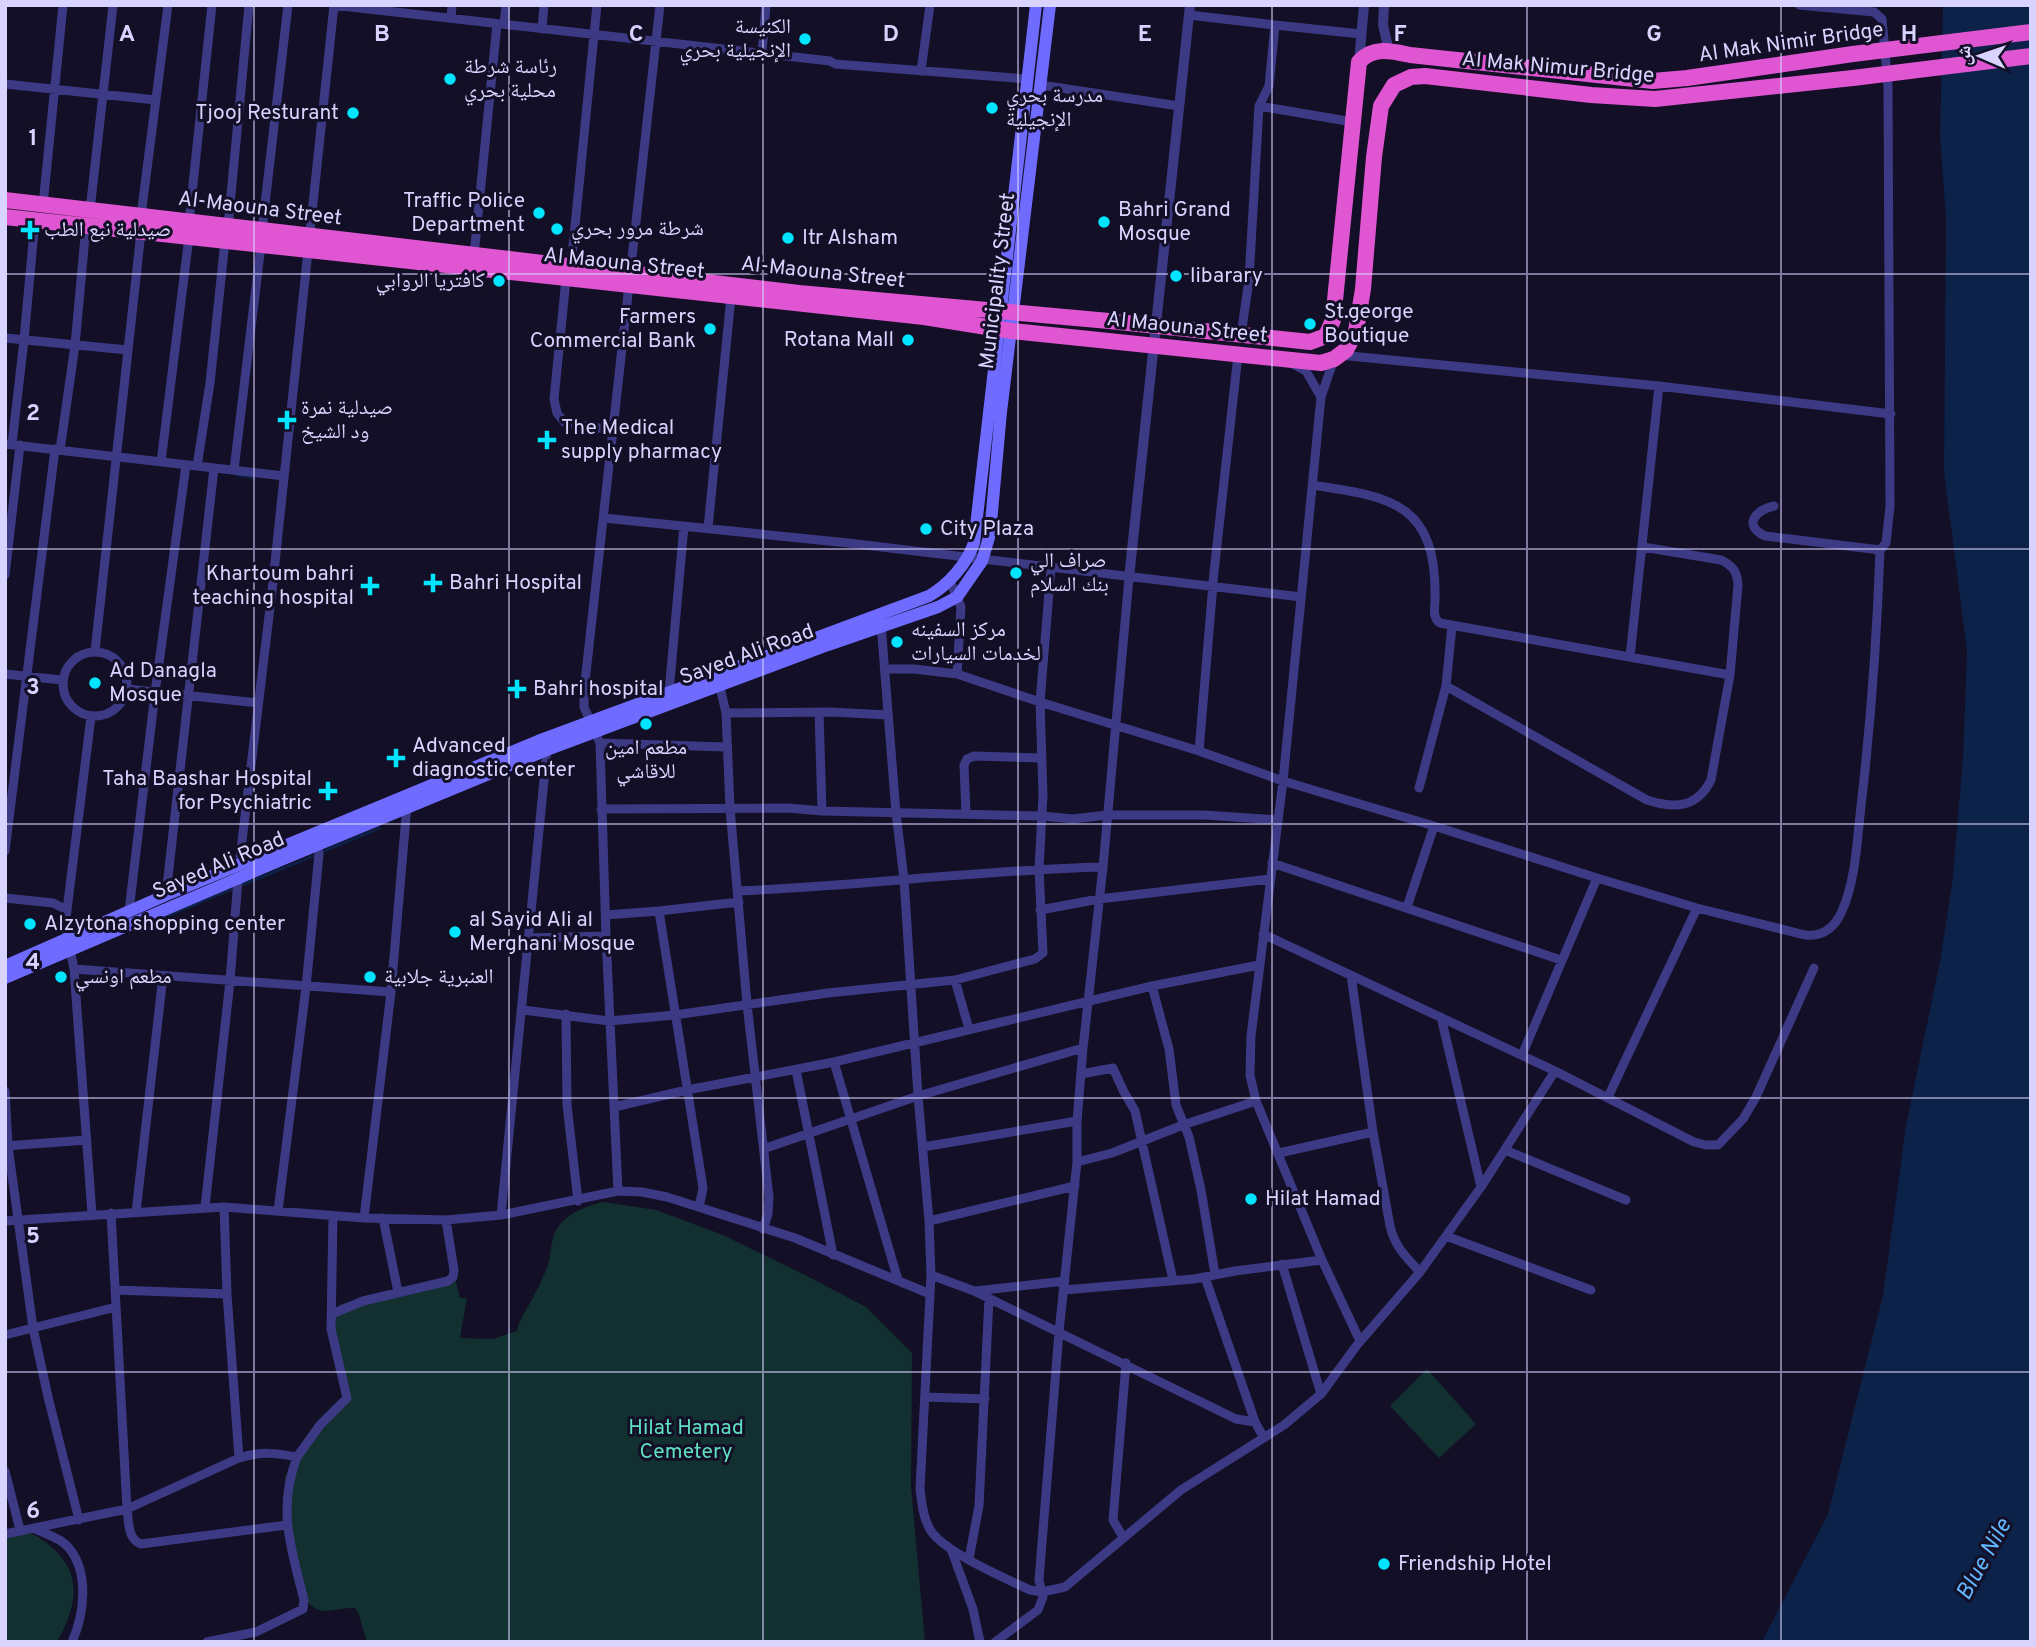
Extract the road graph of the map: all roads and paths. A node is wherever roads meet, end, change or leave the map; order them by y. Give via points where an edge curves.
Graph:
1 (63, 5) edge
2 (113, 5) edge
3 (167, 5) edge
4 (212, 5) edge
5 (249, 5) edge
6 (288, 5) edge
7 (334, 5) edge
8 (452, 5) edge
9 (506, 5) edge
10 (544, 5) edge
11 (597, 5) edge
12 (660, 5) edge
13 (766, 5) edge
14 (930, 5) edge
15 (1036, 5) edge
16 (1050, 5) edge
17 (1364, 5) edge
18 (1384, 5) edge
19 (1799, 5) edge
20 (1189, 10) edge
21 (451, 18) junction
22 (500, 24) junction
23 (1275, 25) junction
24 (542, 29) junction
25 (2031, 32) edge
26 (594, 34) junction
27 (1361, 34) junction
28 (657, 41) junction
29 (1389, 51) junction
30 (762, 53) junction
31 (2031, 56) edge
32 (1359, 62) junction
33 (921, 71) junction
34 (1853, 78) joint
35 (1027, 79) junction
36 (5, 84) edge
37 (1041, 85) junction
38 (54, 89) junction
39 (1356, 89) junction
40 (104, 94) junction
41 (1385, 97) junction
42 (156, 100) junction
43 (1180, 106) junction
44 (1259, 106) junction
45 (1353, 122) junction
46 (5, 200) edge
47 (43, 205) junction
48 (5, 217) edge
49 (88, 218) junction
50 (35, 220) junction
51 (141, 224) junction
52 (189, 229) junction
53 (227, 234) junction
54 (262, 238) junction
55 (309, 243) junction
56 (474, 255) junction
57 (568, 273) junction
58 (631, 280) junction
59 (730, 297) junction
60 (1008, 311) junction
61 (1157, 326) junction
62 (1006, 330) junction
63 (1241, 335) junction
64 (5, 338) edge
65 (24, 340) junction
66 (75, 345) junction
67 (1155, 345) junction
68 (128, 350) junction
69 (1238, 355) junction
70 (1337, 357) junction
71 (1285, 359) junction
72 (1659, 386) junction
73 (1321, 397) junction
74 (995, 411) junction
75 (1891, 414) junction
76 (613, 430) junction
77 (12, 444) edge
78 (57, 450) junction
79 (116, 456) junction
80 (161, 461) junction
81 (186, 465) junction
82 (197, 466) junction
83 (214, 468) junction
84 (234, 470) junction
85 (284, 476) junction
86 (1312, 485) junction
87 (1774, 506) dead end
88 (604, 517) junction
89 (684, 526) junction
90 (708, 528) junction
91 (1643, 547) junction
92 (1880, 550) junction
93 (966, 558) junction
94 (982, 561) junction
95 (1051, 568) junction
96 (5, 575) edge
97 (1129, 578) junction
98 (950, 580) junction
99 (1214, 586) junction
100 (957, 597) junction
101 (1301, 597) junction
102 (880, 621) junction
103 (1452, 626) junction
104 (95, 652) junction
105 (1630, 657) junction
106 (886, 669) junction
107 (5, 674) edge
108 (957, 674) junction
109 (1730, 675) junction
110 (27, 677) junction
111 (62, 680) junction
112 (1446, 686) junction
113 (720, 687) junction
114 (127, 689) junction
115 (669, 692) junction
116 (155, 693) junction
117 (189, 696) junction
118 (258, 702) junction
119 (1040, 702) junction
120 (819, 712) junction
121 (726, 713) junction
122 (888, 715) junction
123 (91, 717) junction
124 (1115, 724) junction
125 (595, 732) junction
126 (726, 747) junction
127 (547, 750) junction
128 (1199, 751) junction
129 (1041, 758) junction
130 (1283, 781) junction
131 (1419, 788) dead end
132 (407, 803) junction
133 (730, 808) junction
134 (601, 809) junction
135 (822, 811) junction
136 (896, 813) junction
137 (966, 814) junction
138 (1107, 815) junction
139 (1042, 816) junction
140 (1278, 820) junction
141 (1434, 826) junction
142 (317, 846) junction
143 (5, 851) edge
144 (1272, 863) junction
145 (1104, 867) junction
146 (1040, 868) junction
147 (239, 872) junction
148 (1597, 878) junction
149 (904, 879) junction
150 (1270, 879) junction
151 (738, 891) junction
152 (166, 895) junction
153 (5, 898) edge
154 (1099, 899) junction
155 (738, 902) junction
156 (1407, 908) junction
157 (1697, 908) junction
158 (67, 910) junction
159 (1040, 910) junction
160 (129, 911) junction
161 (659, 911) junction
162 (606, 915) junction
163 (1263, 934) junction
164 (606, 936) junction
165 (529, 938) junction
166 (68, 944) junction
167 (1560, 960) junction
168 (5, 965) edge
169 (1259, 965) junction
170 (1814, 968) dead end
171 (74, 970) junction
172 (1351, 975) junction
173 (163, 976) junction
174 (5, 978) edge
175 (955, 980) junction
176 (230, 982) junction
177 (911, 986) junction
178 (1153, 986) junction
179 (306, 987) junction
180 (391, 992) junction
181 (1088, 1001) junction
182 (747, 1004) junction
183 (523, 1010) junction
184 (566, 1014) junction
185 (675, 1015) junction
186 (1441, 1017) junction
187 (609, 1021) junction
188 (969, 1029) junction
189 (915, 1042) junction
190 (1083, 1048) junction
191 (1522, 1055) junction
192 (834, 1062) junction
193 (796, 1070) junction
194 (1555, 1071) junction
195 (1081, 1074) junction
196 (756, 1078) junction
197 (687, 1090) junction
198 (5, 1091) edge
199 (918, 1096) junction
200 (1608, 1097) junction
201 (1256, 1101) junction
202 (614, 1107) junction
203 (850, 1121) junction
204 (1077, 1121) junction
205 (1183, 1125) junction
206 (1373, 1132) junction
207 (808, 1134) junction
208 (87, 1140) junction
209 (1143, 1142) junction
210 (7, 1146) edge
211 (923, 1147) junction
212 (765, 1148) junction
213 (1506, 1150) junction
214 (1279, 1153) junction
215 (1077, 1162) junction
216 (1075, 1186) junction
217 (1481, 1186) junction
218 (618, 1191) junction
219 (1626, 1200) dead end
220 (578, 1201) junction
221 (205, 1207) junction
222 (224, 1207) junction
223 (699, 1207) junction
224 (136, 1212) junction
225 (278, 1212) junction
226 (111, 1213) junction
227 (92, 1214) junction
228 (501, 1215) junction
229 (333, 1216) junction
230 (364, 1218) junction
231 (383, 1219) junction
232 (20, 1220) junction
233 (446, 1220) junction
234 (5, 1221) edge
235 (929, 1221) junction
236 (763, 1229) junction
237 (1446, 1237) junction
238 (833, 1255) junction
239 (1322, 1260) junction
240 (1282, 1264) junction
241 (1420, 1272) junction
242 (931, 1275) junction
243 (1210, 1276) junction
244 (898, 1280) junction
245 (1173, 1280) junction
246 (1064, 1285) junction
247 (115, 1290) junction
248 (1591, 1290) dead end
249 (974, 1291) junction
250 (398, 1292) junction
251 (227, 1294) junction
252 (930, 1294) junction
253 (989, 1298) junction
254 (116, 1307) junction
255 (332, 1314) junction
256 (33, 1328) junction
257 (1059, 1332) junction
258 (5, 1335) edge
259 (1360, 1341) junction
260 (1126, 1363) junction
261 (1321, 1394) junction
262 (925, 1396) junction
263 (985, 1399) junction
264 (1255, 1422) junction
265 (1264, 1438) junction
266 (298, 1457) junction
267 (239, 1458) junction
268 (5, 1471) edge
269 (127, 1509) junction
270 (79, 1520) junction
271 (287, 1525) junction
272 (35, 1529) junction
273 (20, 1530) junction
274 (5, 1534) edge
275 (1124, 1537) junction
276 (951, 1549) junction
277 (969, 1559) junction
278 (1042, 1592) junction
279 (72, 1642) edge
280 (207, 1642) edge
281 (980, 1642) edge
282 (995, 1642) edge

1 - 38 street
2 - 40 street
3 - 42 street
4 - 52 street
5 - 53 street
6 - 54 street
7 - 21 street
7 - 55 street
8 - 21 street
9 - 22 street
10 - 24 street
11 - 26 street
12 - 28 street
13 - 30 street
14 - 33 street
15 - 35 main road
16 - 37 main road, Municipality Street
17 - 27 street
18 - 29 street
19 - 75 street via 1874,12 1882,19 1888,86
20 - 23 street
20 - 43 street
21 - 22 street
22 - 24 street
22 - 56 street
23 - 27 street
23 - 44 street via 1269,86
24 - 26 street
25 - 29 highway, Al Mak Nimir Bridge, bridge via 1653,81
26 - 28 street
26 - 57 street
27 - 32 street
28 - 30 street
28 - 58 street
29 - 32 highway via 1372,52
30 - 33 street
31 - 34 highway, Al Mak Nimir Bridge, bridge
32 - 39 highway, Al-Maouna Street
33 - 35 street
34 - 41 highway, Al Mak Nimur Bridge via 1656,99 1418,76 1394,85
35 - 60 main road
36 - 38 street
37 - 43 street
37 - 60 main road, Municipality Street
38 - 40 street
38 - 47 street
39 - 41 highway via 1368,101
39 - 45 highway, Al-Maouna Street
40 - 42 street
40 - 49 street
41 - 70 highway via 1377,131 1356,331 1352,343
42 - 51 street
43 - 61 street
44 - 45 street
44 - 63 street via 1249,280
45 - 63 highway, Al-Maouna Street via 1331,330 1321,340 1310,342
46 - 47 highway
47 - 49 highway
48 - 50 highway, Al Maouna Street
49 - 50 highway, Al Maouna Street
49 - 51 highway, Al Maouna Street
49 - 66 street
50 - 65 street
51 - 52 highway, Al Maouna Street
51 - 68 street
52 - 53 highway, Al Maouna Street
52 - 80 street
53 - 54 highway, Al Maouna Street
53 - 82 street
54 - 55 highway, Al Maouna Street
54 - 84 street
55 - 56 highway, Al-Maouna Street
55 - 57 highway, Al Maouna Street
55 - 85 street
56 - 57 highway, Al-Maouna Street
57 - 58 highway, Al Maouna Street
57 - 76 street via 554,399 557,413 565,423
58 - 59 highway, Al Maouna Street
58 - 60 highway, Al-Maouna Street
58 - 76 street
59 - 62 highway, Al Maouna Street
59 - 90 street
60 - 61 highway, Al-Maouna Street
60 - 62 main road
61 - 63 highway, Al-Maouna Street
61 - 67 street
62 - 67 highway, Al Maouna Street
62 - 74 main road
64 - 65 street
65 - 66 street
65 - 77 street
66 - 68 street
66 - 78 street
67 - 69 highway, Al Maouna Street
67 - 97 street
68 - 79 street
69 - 71 highway, Al Maouna Street
69 - 99 street
70 - 71 highway, Al Maouna Street via 1321,363
70 - 72 street
70 - 73 street
71 - 73 street via 1306,371
72 - 75 street
72 - 91 street
73 - 86 street
74 - 93 main road, Sayed Ali Road via 974,543
74 - 94 main road via 990,534
75 - 92 street via 1889,519 1886,543
76 - 88 street
77 - 78 street
77 - 96 street
78 - 79 street
78 - 110 street
79 - 80 street
79 - 104 street
80 - 81 street
81 - 82 street
81 - 116 street
82 - 83 street
83 - 84 street
83 - 117 street
84 - 85 street
85 - 118 street
86 - 101 street
86 - 103 street via 1369,494 1408,511 1430,546 1436,621
87 - 92 street via 1754,517 1754,526 1765,536
88 - 89 street
88 - 125 street via 584,691 584,707
89 - 90 street
89 - 115 street
90 - 93 street
91 - 105 street
91 - 109 street via 1721,561 1737,573
92 - 157 street via 1868,746 1850,889 1841,913 1830,929 1817,936
93 - 94 street
93 - 98 main road, Sayed Ali Road
94 - 95 street
94 - 100 main road
95 - 97 street
95 - 119 street
97 - 99 street
97 - 124 street
98 - 100 street
98 - 102 main road, Sayed Ali Road
99 - 101 street
99 - 128 street
100 - 102 main road, Sayed Ali Road via 938,607
100 - 108 street via 961,624
101 - 130 street
102 - 106 street
102 - 113 main road, Sayed Ali Road
102 - 115 main road, Sayed Ali Road
103 - 105 street
103 - 112 street
104 - 111 street via 78,656
104 - 114 street via 120,663
105 - 109 street
106 - 108 street
106 - 122 street
107 - 110 street
108 - 119 street
109 - 112 street via 1711,780 1694,801 1664,806
110 - 111 street
110 - 143 street
111 - 123 street via 73,708
112 - 131 street
113 - 121 street
113 - 125 main road, Sayed Ali Road
114 - 116 street
114 - 123 street via 118,706
115 - 125 main road, Sayed Ali Road
116 - 117 street
116 - 160 street
117 - 118 street
117 - 152 street
118 - 147 street
119 - 124 street
119 - 129 street
120 - 121 street
120 - 122 street
120 - 135 street
121 - 126 street
122 - 136 street
123 - 158 street
124 - 128 street
124 - 138 street
125 - 126 street
125 - 127 main road, Sayed Ali Road
125 - 132 main road, Sayed Ali Road via 459,773
125 - 134 street
126 - 133 street
127 - 132 main road, Sayed Ali Road
127 - 165 street
128 - 130 street
129 - 137 street via 967,759
129 - 139 street
130 - 140 street
130 - 141 street
132 - 142 main road, Sayed Ali Road
132 - 147 main road, Sayed Ali Road
132 - 180 street
133 - 134 street
133 - 135 street
133 - 151 street
134 - 162 street
135 - 136 street
136 - 137 street
136 - 149 street
137 - 139 street
138 - 139 street
138 - 140 street
138 - 145 street
139 - 146 street
140 - 144 street
141 - 148 street
141 - 156 street
142 - 147 main road, Sayed Ali Road
142 - 179 street
144 - 150 street
144 - 156 street
145 - 146 street
145 - 154 street
146 - 149 street
146 - 159 street
147 - 152 main road, Sayed Ali Road
147 - 166 main road, Sayed Ali Road
147 - 176 street
148 - 157 street
148 - 167 street
149 - 151 street
149 - 177 street
150 - 154 street
150 - 163 street
151 - 155 street
152 - 160 main road, Sayed Ali Road
153 - 158 street via 52,903
154 - 159 street
154 - 181 street
155 - 161 street
155 - 182 street
156 - 167 street
157 - 200 street
158 - 166 street
159 - 175 street via 1043,953
160 - 166 main road, Sayed Ali Road
161 - 162 street
161 - 185 street
162 - 164 street
163 - 169 street
163 - 172 street
164 - 165 street
164 - 187 street
165 - 183 street
166 - 168 main road, Sayed Ali Road
166 - 171 street
166 - 174 main road, Sayed Ali Road
167 - 191 street
169 - 178 street
169 - 201 street via 1250,1062
170 - 200 street via 1756,1097 1744,1118 1718,1145 1694,1142
171 - 173 street
171 - 208 street
172 - 186 street
172 - 206 street
173 - 176 street
173 - 224 street
175 - 177 street
175 - 188 street
176 - 179 street
176 - 221 street
177 - 182 street
177 - 189 street
178 - 181 street
178 - 205 street
179 - 180 street
179 - 225 street
180 - 230 street
181 - 188 street
181 - 190 street
182 - 185 street
182 - 196 street
183 - 184 street
183 - 228 street
184 - 187 street
184 - 220 street via 567,1105
185 - 187 street
185 - 197 street
186 - 191 street
186 - 217 street
187 - 202 street
188 - 189 street
189 - 192 street
189 - 199 street
190 - 195 street
190 - 199 street
191 - 194 street
192 - 193 street
192 - 203 street
193 - 196 street
193 - 207 street
194 - 200 street
194 - 213 street
195 - 204 street
195 - 209 street via 1113,1068 1135,1111
196 - 197 street
196 - 212 street
197 - 202 street
197 - 223 street via 703,1188
198 - 210 street
199 - 203 street
199 - 211 street
201 - 205 street
201 - 214 street
202 - 218 street
203 - 207 street
203 - 244 street
204 - 211 street
204 - 215 street
205 - 209 street
205 - 243 street via 1201,1190
206 - 214 street
206 - 241 street via 1394,1241
207 - 212 street
207 - 238 street
208 - 210 street
208 - 227 street
209 - 215 street
209 - 245 street
210 - 232 street
211 - 235 street
212 - 236 street via 769,1197
213 - 217 street
213 - 219 street
214 - 239 street
215 - 216 street
216 - 235 street
216 - 246 street
217 - 237 street
218 - 220 street
218 - 223 street via 642,1192
220 - 228 street
221 - 222 street
221 - 224 street
222 - 225 street
222 - 251 street
223 - 236 street
224 - 226 street
225 - 229 street
226 - 227 street
226 - 247 street
227 - 232 street
228 - 233 street
229 - 230 street
229 - 255 street
230 - 231 street
231 - 233 street
231 - 250 street
232 - 234 street
232 - 256 street
233 - 250 street via 453,1277
235 - 242 street
236 - 238 street
237 - 241 street
237 - 248 street
238 - 244 street
239 - 240 street
239 - 259 street
240 - 243 street
240 - 261 street
241 - 259 street
242 - 249 street
242 - 252 street
243 - 245 street
243 - 264 street
244 - 252 street
245 - 246 street
246 - 249 street
246 - 257 street
247 - 251 street
247 - 254 street
249 - 253 street
250 - 255 street
251 - 267 street
252 - 262 street
253 - 257 street
253 - 263 street
254 - 256 street
254 - 269 street
255 - 266 street via 346,1398
256 - 258 street
256 - 270 street
257 - 260 street
257 - 278 street via 1039,1580
259 - 261 street
260 - 264 street via 1236,1419
260 - 275 street via 1113,1520
261 - 265 street
262 - 263 street
262 - 276 street via 922,1507 932,1532
263 - 277 street via 977,1523
264 - 265 street
265 - 275 street via 1181,1490
266 - 267 street via 270,1451
266 - 271 street via 288,1492
267 - 269 street
268 - 273 street
269 - 270 street
269 - 271 street via 132,1537 141,1544
270 - 272 street
271 - 280 street via 303,1609 256,1632
272 - 273 street
272 - 279 street via 63,1542 77,1562 83,1597
273 - 274 street
275 - 278 street via 1074,1582
276 - 277 street
276 - 281 street
277 - 278 street
278 - 282 street via 1038,1610

